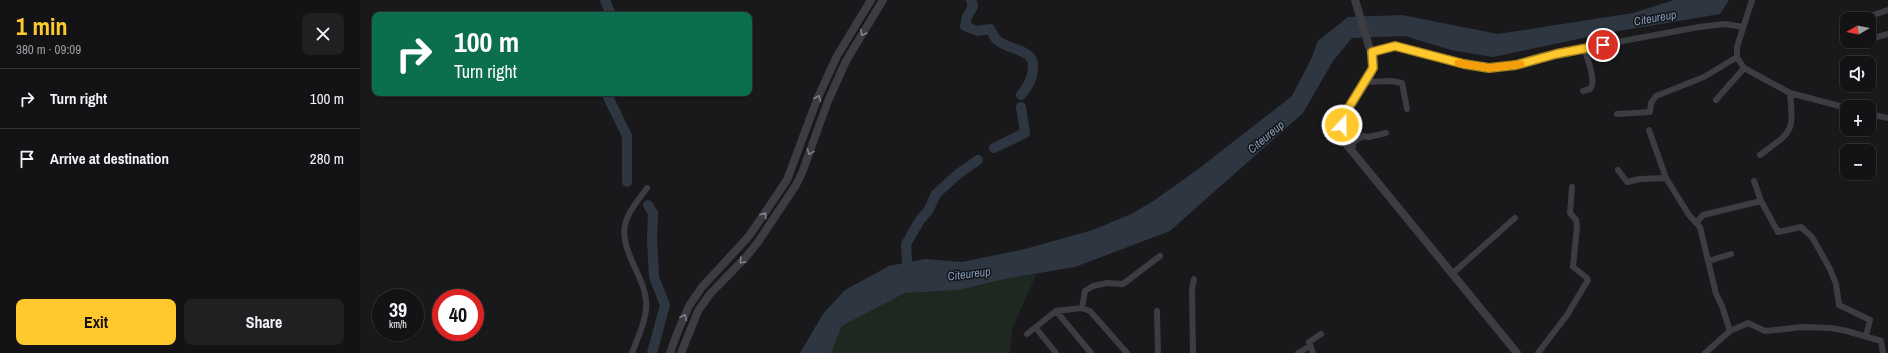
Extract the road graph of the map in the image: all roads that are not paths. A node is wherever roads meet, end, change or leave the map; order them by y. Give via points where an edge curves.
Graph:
1 (871, 0) edge
2 (883, 0) edge
3 (1356, 0) edge
4 (1752, 0) edge
5 (1888, 10) edge
6 (1876, 14) edge
7 (1743, 27) junction
8 (1888, 34) edge
9 (1876, 37) edge
10 (1584, 48) junction
11 (1371, 49) junction
12 (1737, 57) junction
13 (1744, 68) junction
14 (1365, 82) junction
15 (1583, 90) dead end
16 (1790, 93) junction
17 (1716, 100) dead end
18 (1840, 106) edge
19 (1407, 109) dead end
20 (1617, 114) dead end
21 (1876, 115) edge
22 (1888, 118) edge
23 (1649, 130) dead end
24 (1386, 133) dead end
25 (1350, 149) junction
26 (1760, 155) dead end
27 (1618, 170) dead end
28 (1666, 178) junction
29 (1754, 180) dead end
30 (1572, 187) dead end
31 (647, 188) dead end
32 (1762, 201) junction
33 (1515, 218) dead end
34 (1696, 223) junction
35 (1731, 254) dead end
36 (1160, 256) dead end
37 (1709, 261) junction
38 (1453, 273) junction
39 (1194, 279) dead end
40 (1082, 308) junction
41 (1056, 311) junction
42 (1158, 311) dead end
43 (1036, 328) junction
44 (1730, 331) junction
45 (1027, 334) dead end
46 (1321, 334) dead end
47 (1866, 336) junction
48 (1310, 346) junction
49 (1125, 351) edge
50 (632, 353) edge
51 (670, 353) edge
52 (681, 353) edge
53 (1056, 353) edge
54 (1091, 353) edge
55 (1117, 353) edge
56 (1158, 353) edge
57 (1193, 353) edge
58 (1298, 353) edge
59 (1313, 353) edge
60 (1517, 353) edge
61 (1538, 353) edge
62 (1705, 353) edge
63 (1882, 353) edge

51 -> 1 street via 689,306 702,287 750,236 787,180 818,97 837,56
2 -> 52 street via 846,61 796,185 758,242 710,294 698,311
3 - 11 street
4 - 7 street
5 - 6 street
7 - 10 street via 1725,24 1706,26
7 - 12 street
8 - 9 street
10 - 11 street via 1516,65 1489,68 1395,46
10 - 15 street via 1593,84 1590,89
11 - 14 street via 1373,68
12 - 13 street
12 - 20 street via 1704,77 1656,96 1650,103 1650,112
13 - 16 street
13 - 17 street
14 - 19 street via 1402,83
14 - 25 street via 1343,118 1342,132
16 - 18 street
16 - 26 street via 1790,130
21 - 22 street
23 - 28 street
24 - 25 street via 1363,136 1353,142
25 - 38 street
27 - 28 street via 1627,182
28 - 34 street
29 - 32 street
30 - 61 street via 1570,213 1577,226 1573,267 1588,280 1567,315
31 - 50 street via 624,223 627,251 641,281 646,304
32 - 34 street via 1703,215
32 - 47 street via 1778,232 1801,226 1812,238 1834,278 1839,305 1870,320
33 - 38 street
34 - 37 street via 1701,230
35 - 37 street
36 - 40 street via 1123,284 1107,283 1085,291
37 - 44 street via 1716,294
38 - 60 street
39 - 57 street
40 - 41 street
40 - 49 street via 1090,312
41 - 43 street
41 - 54 street
42 - 56 street
43 - 45 street
43 - 53 street
44 - 47 street via 1748,323 1765,331 1813,327 1847,330
44 - 62 street
46 - 48 street via 1310,341
47 - 63 street via 1881,341
48 - 58 street
48 - 59 street
49 - 55 street

